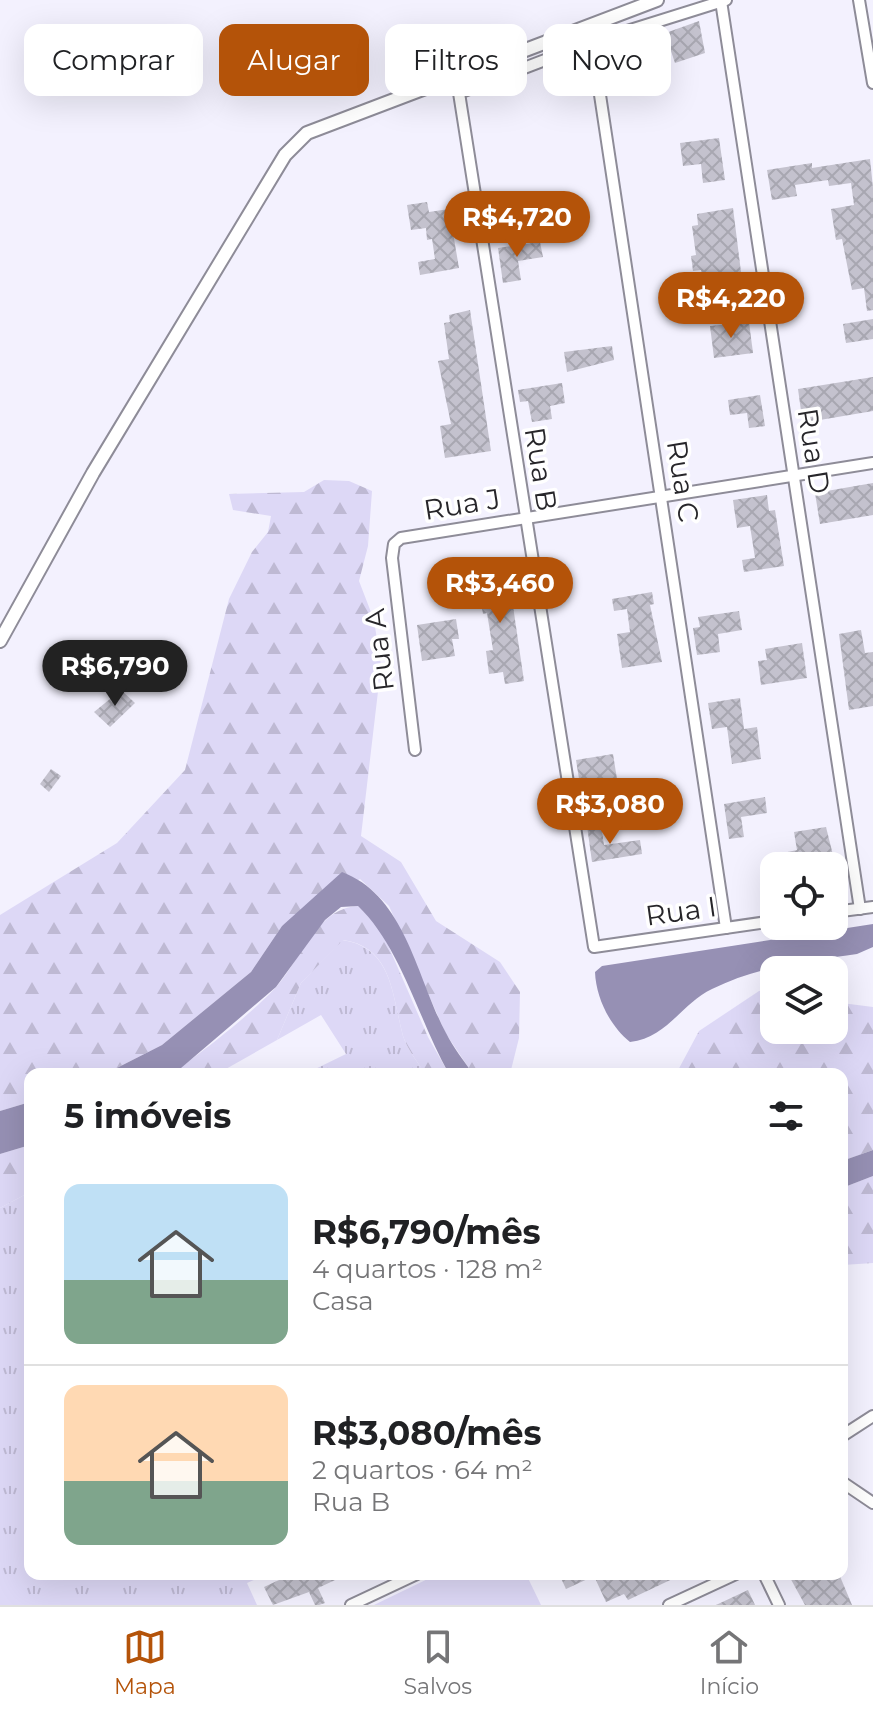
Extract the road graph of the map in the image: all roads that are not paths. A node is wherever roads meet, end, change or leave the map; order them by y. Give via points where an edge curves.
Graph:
1 (657, 0) edge
2 (724, 0) edge
3 (859, 0) edge
4 (649, 24) edge
5 (543, 61) edge
6 (873, 83) edge
7 (600, 96) edge
8 (873, 463) edge
9 (794, 476) junction
10 (661, 497) junction
11 (524, 518) junction
12 (394, 544) joint
13 (0, 641) edge
14 (415, 750) dead end
15 (873, 907) edge
16 (860, 909) junction
17 (848, 910) edge
18 (760, 923) edge
19 (726, 928) junction
20 (594, 947) joint
21 (873, 1416) edge
22 (848, 1432) edge
23 (848, 1486) edge
24 (873, 1503) edge
25 (404, 1580) edge
26 (723, 1580) edge
27 (767, 1580) edge
28 (351, 1605) edge
29 (669, 1605) edge
30 (779, 1605) edge

1 - 13 street via 307,133 285,155 93,473
2 - 4 street
2 - 9 street, Rua D
3 - 6 street
5 - 11 street, Rua B via 459,93
7 - 10 street, Rua C
8 - 9 street, Rua J
9 - 10 street, Rua J
9 - 16 street, Rua D
10 - 11 street, Rua J
10 - 19 street, Rua C
11 - 12 street, Rua J via 401,538
11 - 20 street, Rua B
12 - 14 street, Rua A
15 - 16 street
16 - 17 street
18 - 19 street, Rua I
19 - 20 street, Rua I
21 - 22 street
23 - 24 street
25 - 28 street
26 - 29 street
27 - 30 street

